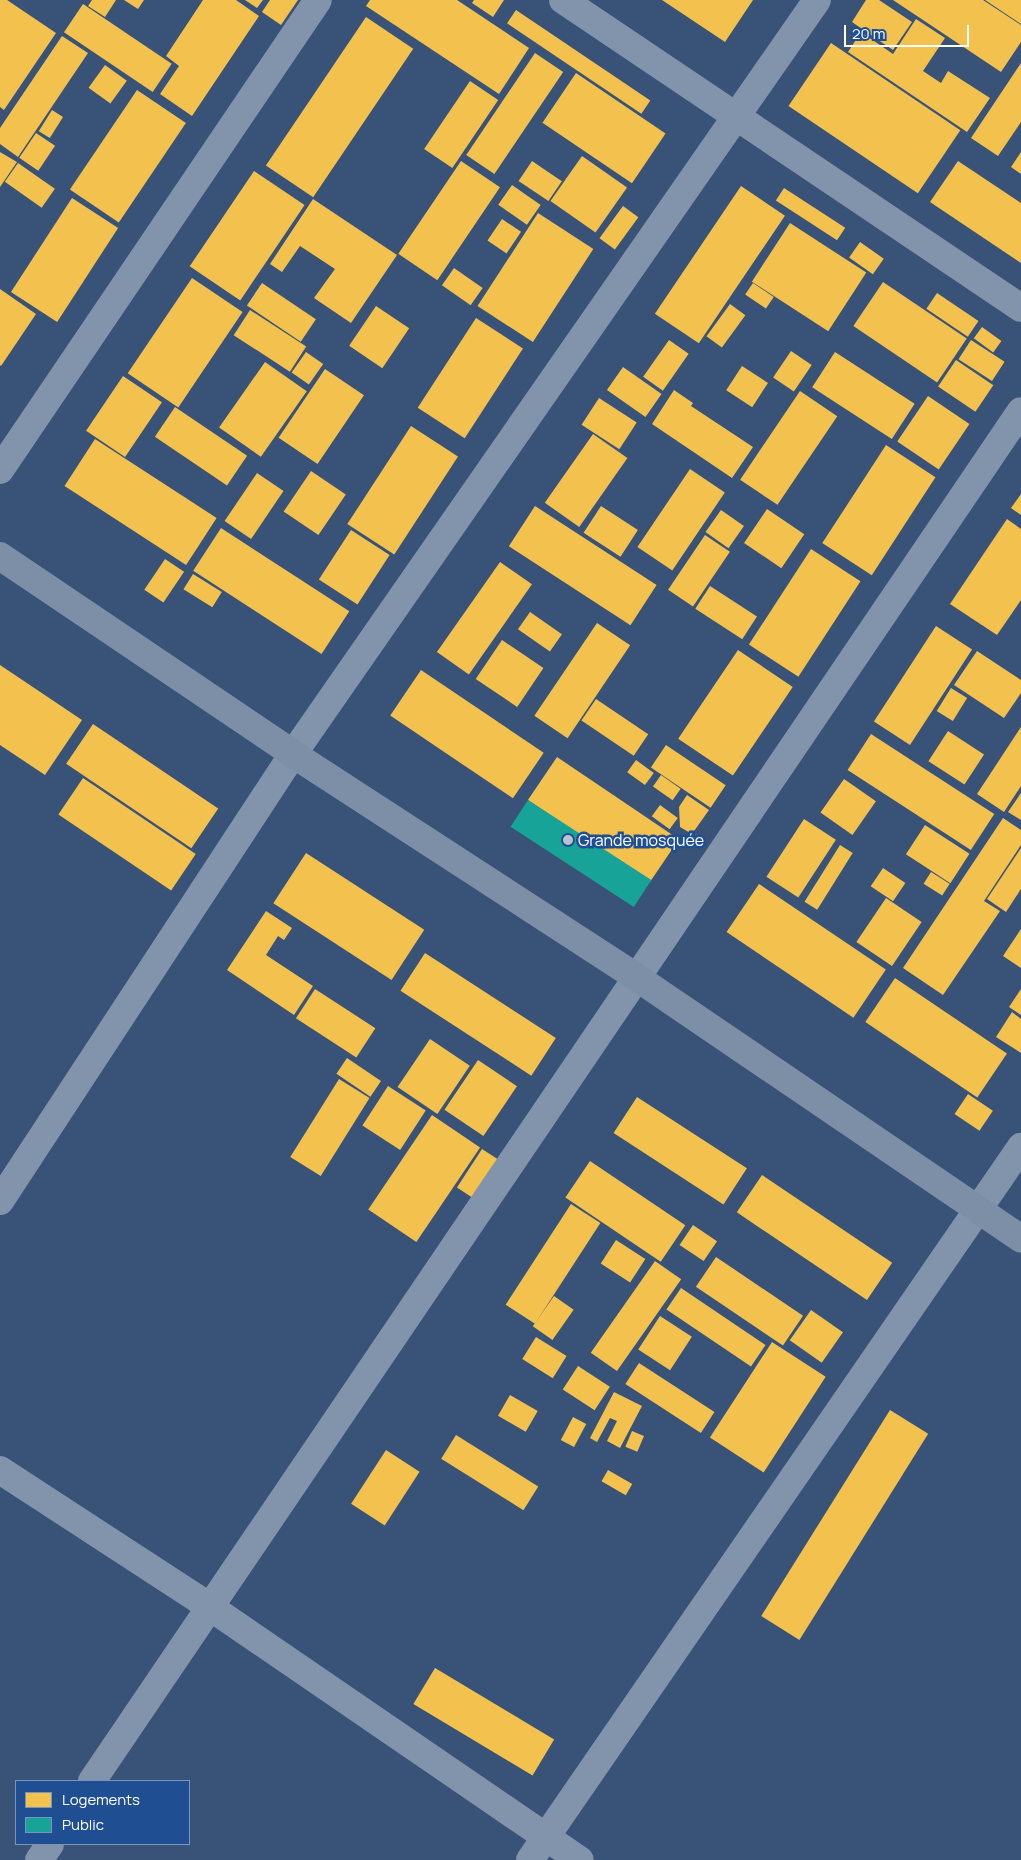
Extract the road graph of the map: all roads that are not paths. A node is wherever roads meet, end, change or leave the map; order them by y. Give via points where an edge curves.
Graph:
1 (318, 0) edge
2 (563, 0) edge
3 (817, 0) edge
4 (738, 116) junction
5 (1021, 308) edge
6 (1021, 411) edge
7 (0, 470) edge
8 (0, 556) edge
9 (293, 754) junction
10 (639, 979) junction
11 (1021, 1147) edge
12 (0, 1201) edge
13 (978, 1209) junction
14 (1021, 1239) edge
15 (0, 1470) edge
16 (210, 1607) junction
17 (93, 1780) edge
18 (546, 1837) junction
19 (49, 1845) edge
20 (39, 1860) edge
21 (530, 1860) edge
22 (580, 1860) edge

1 - 7 street
2 - 4 street
3 - 4 street
4 - 5 street
4 - 9 street
6 - 10 street
8 - 9 street
9 - 10 street
9 - 12 street
10 - 13 street
10 - 16 street
11 - 13 street
13 - 14 street
13 - 18 street
15 - 16 street
16 - 17 street
16 - 18 street
18 - 21 street
18 - 22 street
19 - 20 street

